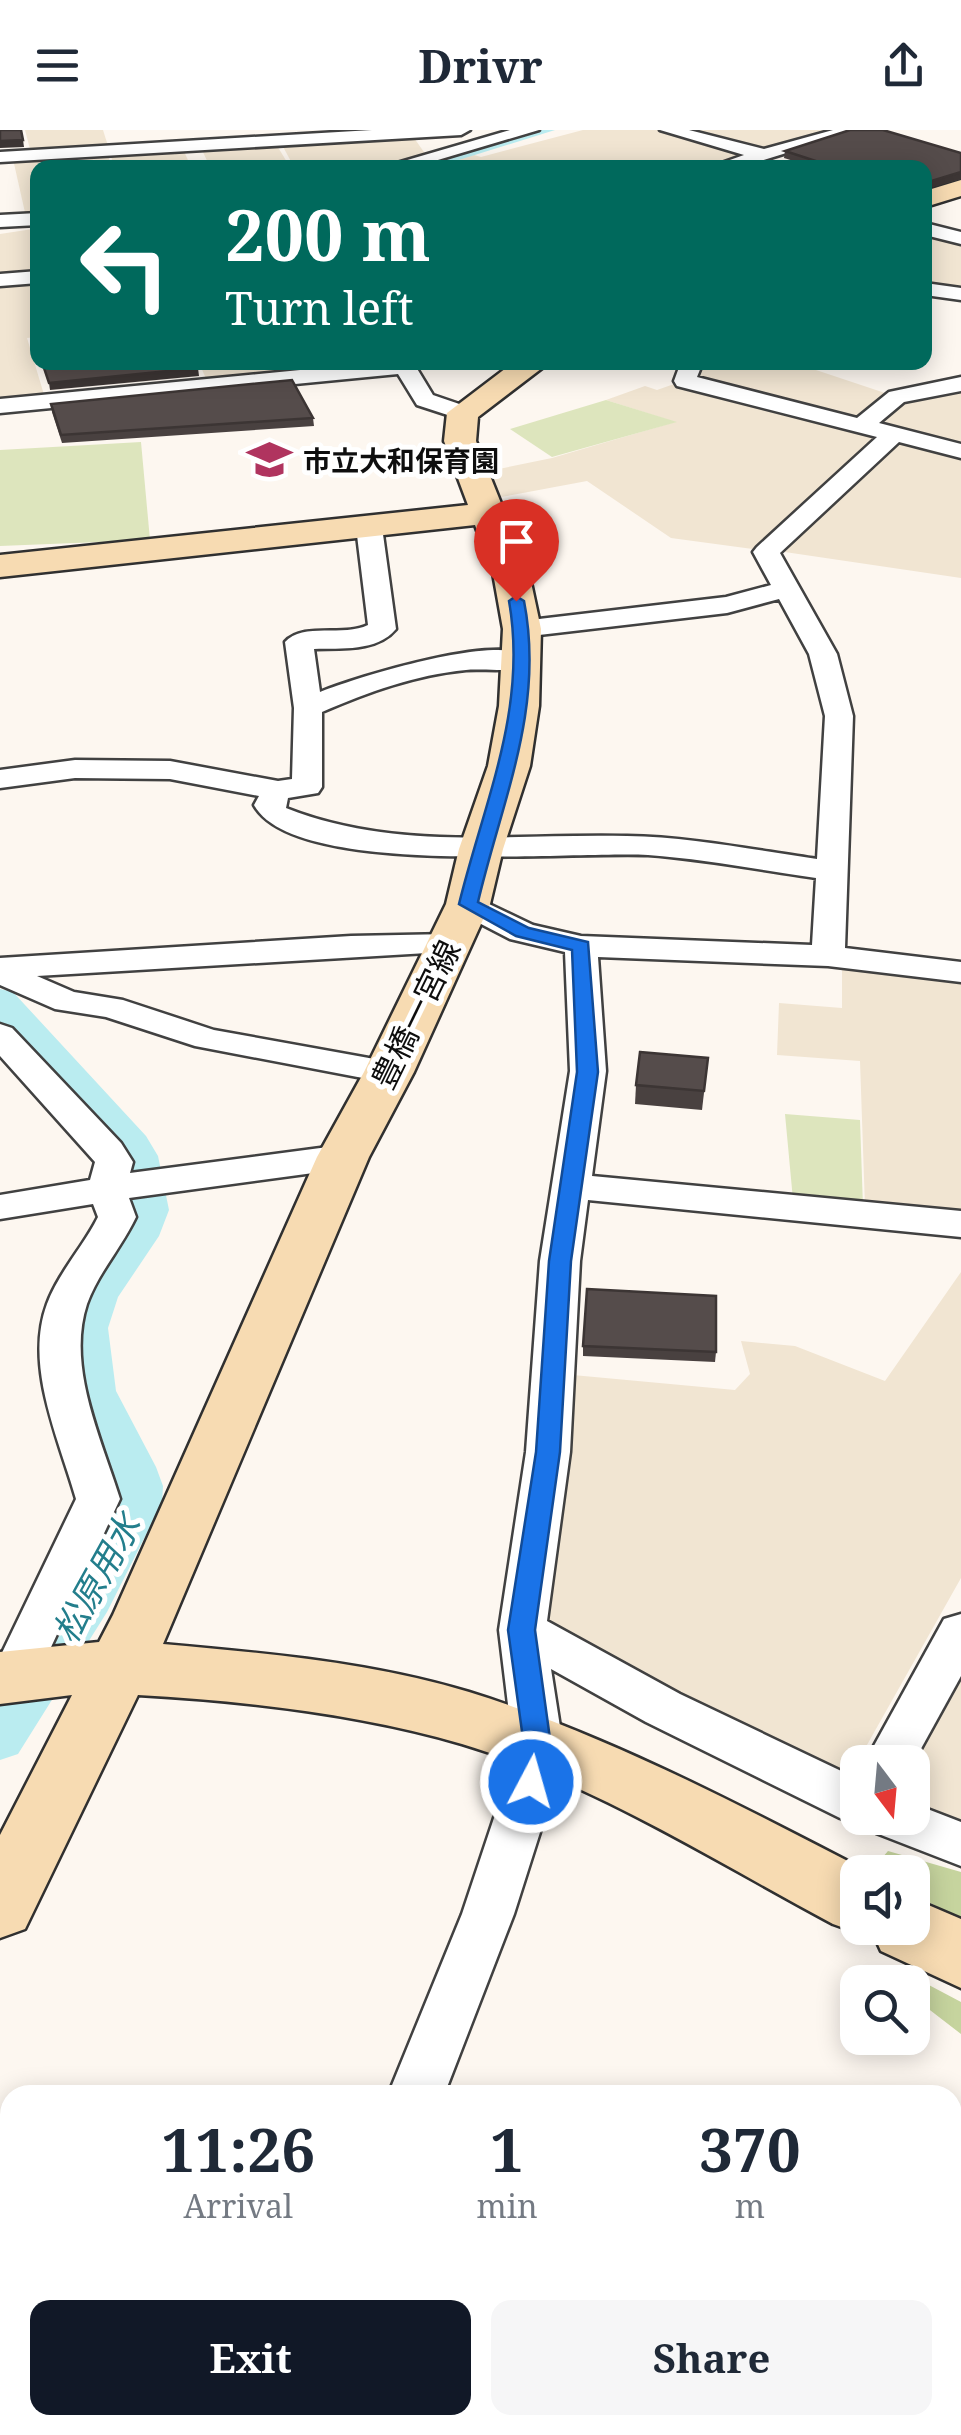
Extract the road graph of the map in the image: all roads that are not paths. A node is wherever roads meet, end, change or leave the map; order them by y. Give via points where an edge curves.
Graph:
1 (461, 130) edge
2 (530, 130) edge
3 (669, 130) edge
4 (852, 130) edge
5 (188, 138) edge
6 (763, 154) junction
7 (0, 157) edge
8 (419, 160) edge
9 (743, 160) edge
10 (961, 188) edge
11 (932, 197) edge
12 (30, 219) edge
13 (0, 221) edge
14 (932, 231) edge
15 (961, 238) edge
16 (30, 278) edge
17 (0, 280) edge
18 (932, 290) edge
19 (961, 294) edge
20 (354, 370) edge
21 (406, 370) edge
22 (524, 370) edge
23 (689, 370) edge
24 (961, 384) edge
25 (0, 406) edge
26 (464, 413) junction
27 (862, 425) junction
28 (894, 434) junction
29 (961, 451) edge
30 (490, 513) junction
31 (369, 528) junction
32 (0, 566) edge
33 (786, 588) junction
34 (521, 644) junction
35 (308, 708) junction
36 (0, 779) edge
37 (278, 790) junction
38 (481, 849) junction
39 (831, 871) junction
40 (458, 924) junction
41 (581, 946) junction
42 (828, 956) junction
43 (0, 970) edge
44 (961, 972) edge
45 (0, 1035) edge
46 (389, 1072) junction
47 (343, 1157) junction
48 (132, 1185) junction
49 (570, 1186) junction
50 (0, 1207) edge
51 (961, 1224) edge
52 (522, 1630) junction
53 (961, 1632) edge
54 (41, 1673) edge
55 (898, 1745) edge
56 (538, 1746) junction
57 (840, 1794) edge
58 (930, 1832) edge
59 (961, 1844) edge
60 (840, 1893) edge
61 (0, 1907) edge
62 (930, 1940) edge
63 (961, 1955) edge
64 (420, 2085) edge

1 - 5 street
2 - 8 street
3 - 6 street
4 - 6 street
5 - 7 street
6 - 9 street
10 - 11 main road
12 - 13 street
14 - 15 street
16 - 17 street
18 - 19 street
20 - 25 street
21 - 26 street via 425,400
22 - 26 main road
23 - 27 street via 685,381
24 - 27 street via 897,397
26 - 30 main road, 豊橋一宮線 via 460,441
27 - 28 street
28 - 29 street
28 - 33 street via 766,552
30 - 31 main road
30 - 34 main road, 豊橋一宮線 via 511,574
31 - 32 main road
31 - 35 street via 382,629 364,638 299,642
33 - 34 street
33 - 39 street via 823,654 839,716
34 - 35 street via 400,672
34 - 38 main road, 豊橋一宮線 via 510,766
35 - 37 street via 307,787
36 - 37 street via 75,769 170,770
37 - 38 street via 270,805 274,814 328,834
38 - 39 street via 628,845
38 - 40 main road, 豊橋一宮線
39 - 42 street
40 - 41 street
40 - 43 street via 351,946
40 - 46 main road, 豊橋一宮線
41 - 42 street
41 - 49 street via 588,1072
42 - 44 street
43 - 46 street via 67,1002 111,1008 207,1039
45 - 48 street
46 - 47 main road, 豊橋一宮線
47 - 48 street
47 - 54 main road, 豊橋一宮線
48 - 50 street
48 - 54 street via 57,1331 98,1499
49 - 51 street
49 - 52 street via 548,1452
52 - 56 street
52 - 57 street via 662,1708
53 - 55 street
54 - 56 main road via 192,1672 407,1703
54 - 61 main road, 豊橋一宮線
56 - 60 main road via 642,1789
56 - 64 street via 488,1914
58 - 59 street
62 - 63 main road

